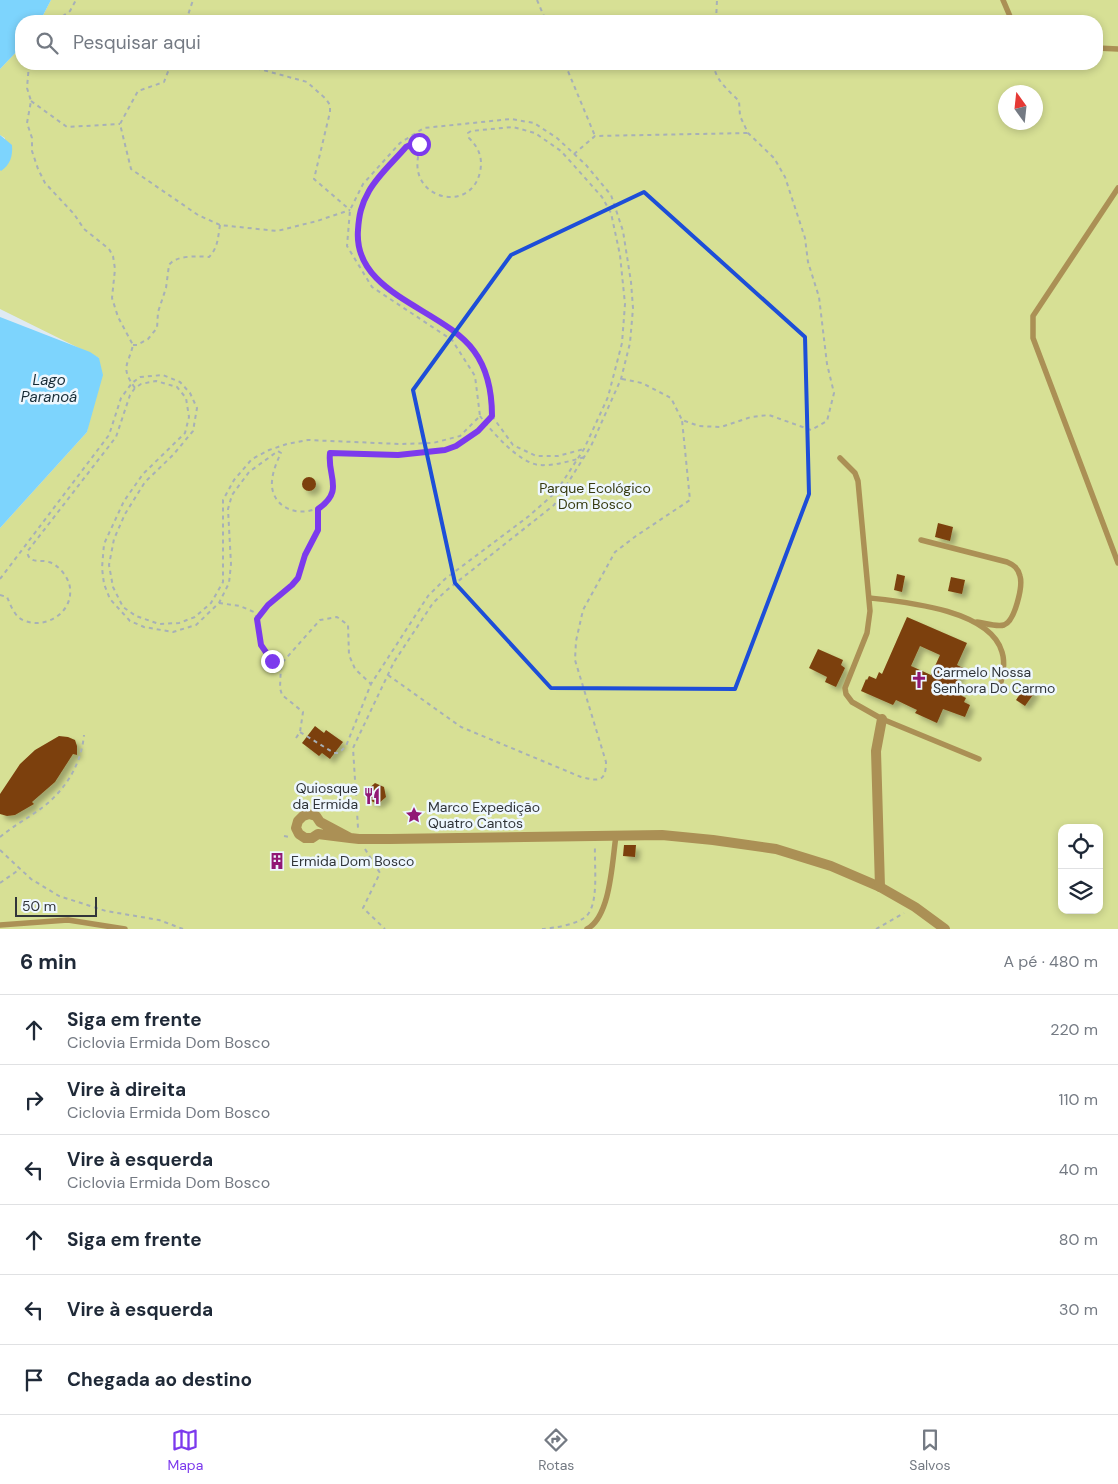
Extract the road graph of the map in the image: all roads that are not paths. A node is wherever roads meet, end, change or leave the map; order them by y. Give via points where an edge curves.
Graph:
1 (1004, 0) edge
2 (1010, 15) edge
3 (1103, 49) edge
4 (1118, 50) edge
5 (1118, 188) edge
6 (840, 458) dead end
7 (921, 540) dead end
8 (1118, 563) edge
9 (870, 598) junction
10 (977, 622) junction
11 (999, 690) dead end
12 (882, 719) junction
13 (979, 759) dead end
14 (320, 822) junction
15 (318, 834) junction
16 (616, 836) junction
17 (354, 839) junction
18 (880, 887) junction
19 (0, 925) edge
20 (125, 929) edge
21 (587, 929) edge
22 (945, 929) edge

1 - 2 lane
3 - 4 lane
5 - 8 lane via 1033,316 1033,338
6 - 9 lane via 855,473 858,481
7 - 10 lane via 1007,562 1018,571 1022,585 1009,621 1000,625
9 - 10 lane via 932,607
9 - 12 lane via 867,632 845,688 852,702
10 - 11 lane via 996,640 1002,652 1004,667
12 - 13 lane
12 - 18 street via 876,751
14 - 15 street
14 - 15 street via 309,814 302,816 296,828 305,838
14 - 17 street
15 - 17 street
16 - 17 street
16 - 18 street via 662,834 776,849 831,866
16 - 21 lane via 606,897 598,919
18 - 22 street
19 - 20 lane via 68,920

